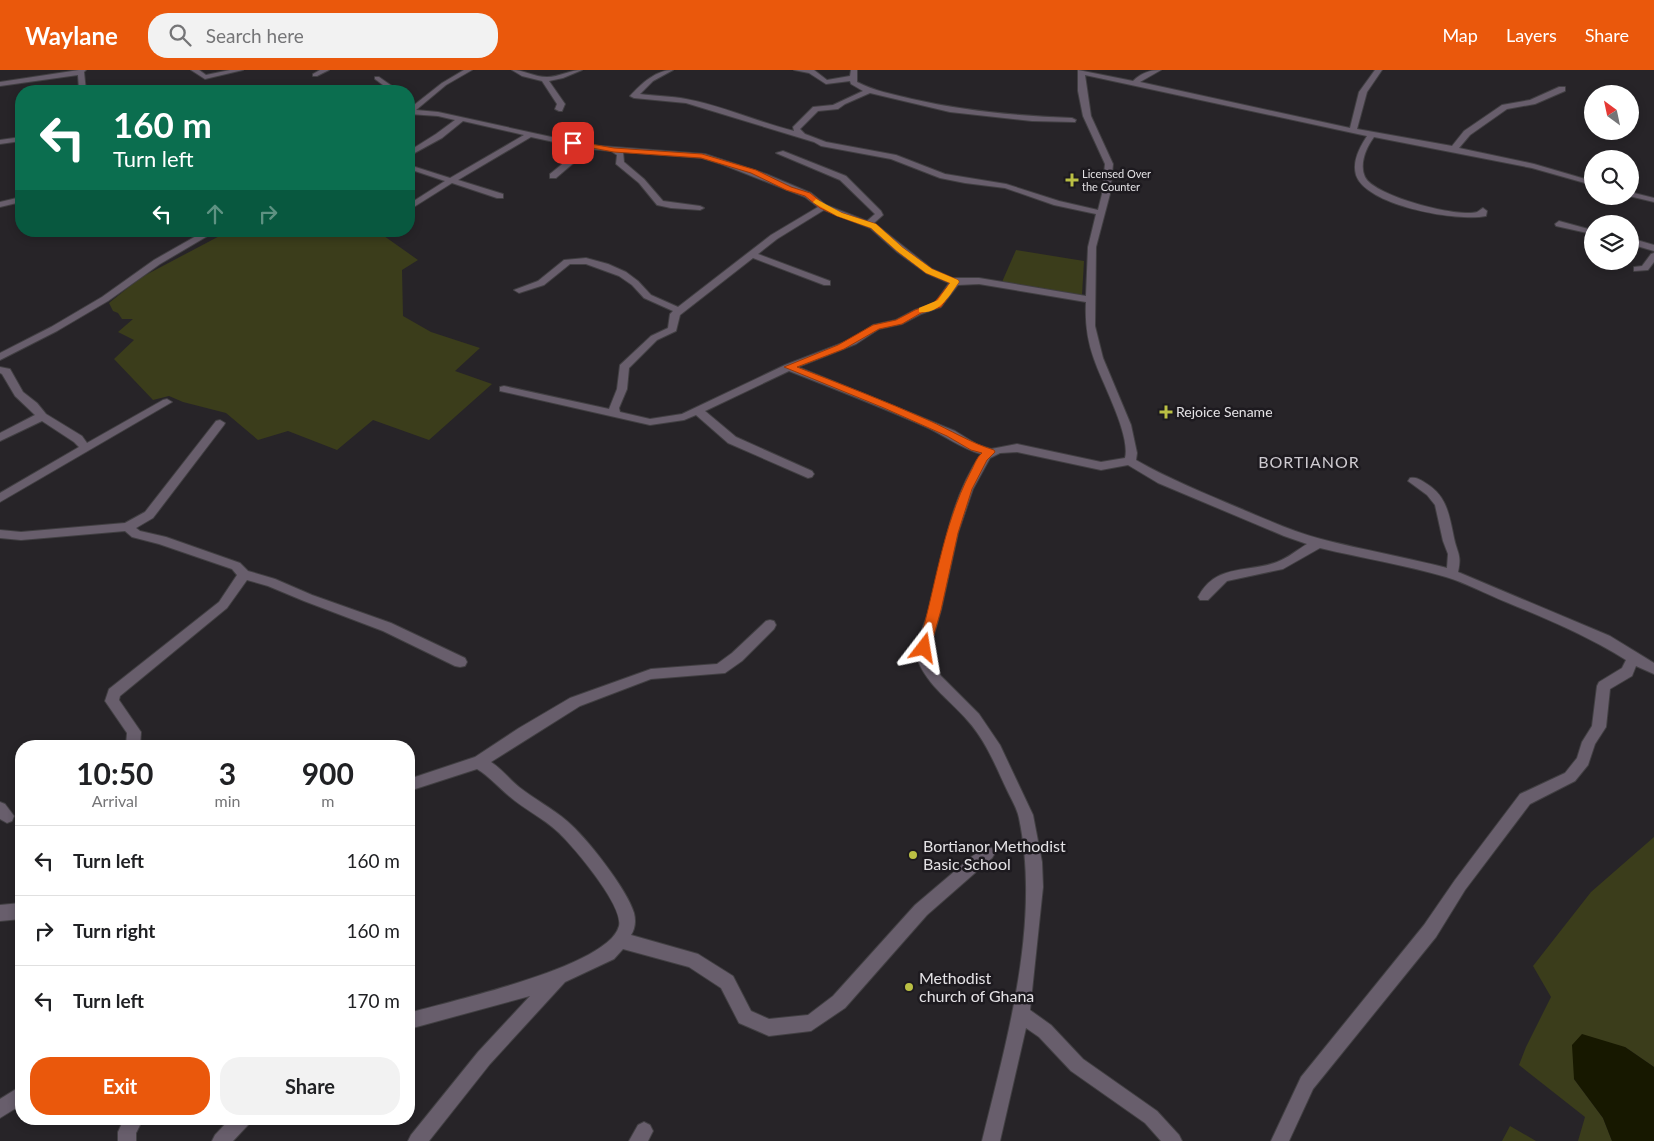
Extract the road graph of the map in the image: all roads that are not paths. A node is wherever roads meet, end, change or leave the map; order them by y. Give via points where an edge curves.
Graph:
1 (194, 70) edge
2 (240, 70) edge
3 (326, 70) edge
4 (469, 70) edge
5 (515, 70) edge
6 (579, 70) edge
7 (670, 70) edge
8 (798, 70) edge
9 (854, 70) edge
10 (1158, 70) edge
11 (1379, 70) edge
12 (82, 71) edge
13 (1081, 72) edge
14 (315, 75) dead end
15 (377, 78) dead end
16 (853, 78) junction
17 (545, 81) junction
18 (0, 84) edge
19 (1134, 84) junction
20 (83, 85) edge
21 (386, 85) edge
22 (1562, 89) dead end
23 (869, 92) junction
24 (415, 104) edge
25 (559, 109) dead end
26 (415, 113) edge
27 (461, 119) junction
28 (1072, 120) dead end
29 (1353, 131) junction
30 (529, 135) junction
31 (1371, 135) junction
32 (802, 136) junction
33 (15, 140) edge
34 (0, 142) edge
35 (588, 147) junction
36 (1454, 149) junction
37 (415, 150) edge
38 (614, 150) junction
39 (780, 152) dead end
40 (415, 169) edge
41 (553, 176) dead end
42 (450, 181) junction
43 (1584, 181) edge
44 (500, 196) dead end
45 (1639, 196) edge
46 (1654, 200) edge
47 (15, 201) edge
48 (415, 204) edge
49 (0, 205) edge
50 (823, 207) junction
51 (700, 208) dead end
52 (1483, 211) dead end
53 (1101, 213) junction
54 (868, 224) junction
55 (1559, 224) dead end
56 (1584, 230) edge
57 (201, 237) edge
58 (1639, 244) edge
59 (1654, 248) edge
60 (753, 255) junction
61 (1654, 256) edge
62 (1639, 269) edge
63 (955, 282) junction
64 (826, 283) dead end
65 (519, 290) dead end
66 (1091, 300) junction
67 (680, 310) junction
68 (0, 357) edge
69 (788, 367) junction
70 (0, 370) edge
71 (504, 390) dead end
72 (167, 402) dead end
73 (698, 411) junction
74 (615, 415) junction
75 (42, 416) junction
76 (220, 422) dead end
77 (0, 437) edge
78 (86, 448) junction
79 (990, 452) junction
80 (1130, 461) junction
81 (808, 474) dead end
82 (1414, 481) dead end
83 (0, 498) edge
84 (126, 527) junction
85 (0, 534) edge
86 (1319, 543) junction
87 (1452, 574) junction
88 (244, 575) junction
89 (1204, 597) dead end
90 (770, 626) dead end
91 (1633, 658) junction
92 (460, 662) dead end
93 (1654, 669) edge
94 (134, 740) edge
95 (479, 762) junction
96 (415, 783) edge
97 (987, 853) dead end
98 (15, 912) edge
99 (0, 913) edge
100 (620, 940) junction
101 (559, 976) junction
102 (1021, 1014) junction
103 (415, 1019) edge
104 (15, 1099) edge
105 (0, 1109) edge
106 (130, 1125) edge
107 (236, 1125) edge
108 (127, 1141) edge
109 (221, 1141) edge
110 (417, 1141) edge
111 (991, 1141) edge
112 (1173, 1141) edge
113 (1280, 1141) edge

1 - 2 street via 205,77
3 - 14 street
4 - 24 street
5 - 17 street
6 - 17 street
7 - 32 street via 651,80 634,96 686,102
8 - 16 street via 811,71 826,82
9 - 16 street
10 - 19 street via 1141,77
11 - 29 street via 1363,92
12 - 18 street
12 - 20 street
13 - 19 street
13 - 53 street via 1087,116 1109,164
15 - 21 street
16 - 23 street via 853,83
17 - 25 street via 561,104
19 - 29 street
22 - 36 street via 1532,102 1505,107 1467,133
23 - 28 street via 950,110
23 - 32 street via 835,107 816,109 796,129
26 - 27 street
27 - 30 street
27 - 37 street
29 - 31 street
30 - 35 street via 542,135
30 - 42 street
31 - 36 street
31 - 52 street via 1362,149 1360,171 1363,182 1377,193 1404,203 1454,214 1478,215
32 - 53 street via 824,144 893,157 943,176 1006,186
33 - 34 street
35 - 38 street
35 - 41 street
36 - 43 street
38 - 50 street via 702,156 724,162 808,195
38 - 51 street via 621,154 619,162 660,203
39 - 54 street via 848,182 879,215
40 - 42 street
42 - 44 street
42 - 48 street
45 - 46 street
47 - 49 street
50 - 54 street
50 - 60 street via 774,237
53 - 66 street via 1092,247
54 - 63 street via 929,271
55 - 56 street
57 - 68 street via 157,262 105,299
58 - 59 street
60 - 64 street
60 - 67 street
61 - 62 street via 1645,268
63 - 66 street via 979,282
63 - 69 street via 938,305 899,322 876,327 847,344
65 - 67 street via 541,283 564,263 586,260 620,274 635,283 648,297
66 - 80 street via 1090,326 1098,358 1126,424 1132,453
67 - 74 street via 675,314 673,329 654,338 624,367
69 - 73 street
69 - 79 street via 887,406 951,434 974,448
70 - 75 street via 6,371 19,394
71 - 74 street
72 - 78 street
73 - 74 street via 684,417 650,422
73 - 81 street via 732,440
75 - 77 street
75 - 78 street via 78,439
76 - 84 street via 149,515
78 - 83 street
79 - 80 street via 1017,448 1101,466
79 - 102 street via 983,458 967,489 952,533 924,659 936,680 974,718 995,749 1026,815 1035,887
80 - 86 street via 1162,480
82 - 87 street via 1431,491 1440,502 1454,555
84 - 85 street via 21,536
84 - 88 street via 136,534 236,566
86 - 87 street
86 - 89 street via 1267,571 1222,579
87 - 91 street via 1562,620 1605,640
88 - 92 street via 272,582 387,627
88 - 94 street via 222,605 114,693 112,702 134,732
90 - 95 street via 720,669 651,674 575,702
91 - 93 street
91 - 113 street via 1627,672 1604,686 1599,727 1589,742 1583,761 1570,777 1525,800 1514,813 1430,931 1307,1083
95 - 96 street
95 - 100 street via 562,826 600,869 619,896 627,916 627,927
97 - 100 street via 921,910 838,1002 811,1023 770,1028 745,1017 727,982 692,960
98 - 99 street
100 - 101 street via 608,954
101 - 103 street via 532,987
101 - 110 street via 484,1058
102 - 111 street
102 - 112 street via 1045,1031 1076,1065 1151,1117
104 - 105 street
106 - 108 street via 125,1138
107 - 109 street

